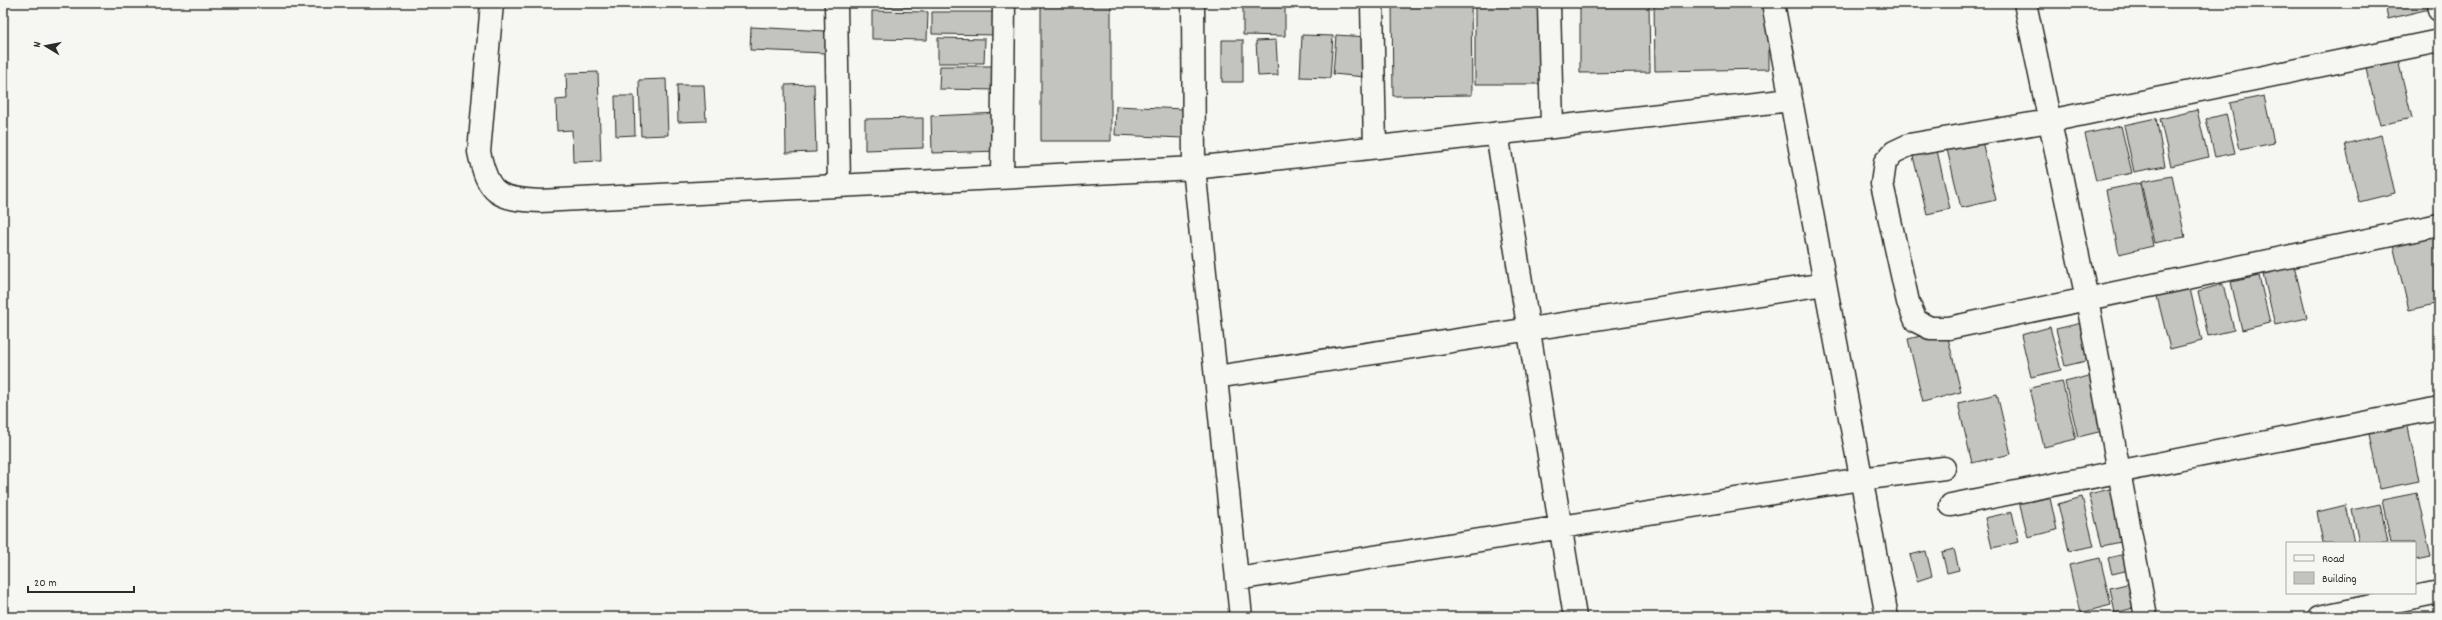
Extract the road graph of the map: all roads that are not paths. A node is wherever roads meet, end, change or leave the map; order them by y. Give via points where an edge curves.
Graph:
1 (492, 3) edge
2 (836, 3) edge
3 (1004, 3) edge
4 (1193, 3) edge
5 (1372, 3) edge
6 (1549, 3) edge
7 (1773, 3) edge
8 (2025, 3) edge
9 (2438, 3) edge
10 (2439, 10) edge
11 (2439, 41) edge
12 (1791, 100) junction
13 (2049, 121) junction
14 (1552, 127) junction
15 (1497, 134) junction
16 (1375, 147) junction
17 (1194, 168) junction
18 (1002, 177) junction
19 (839, 186) junction
20 (2439, 225) edge
21 (1825, 284) junction
22 (2087, 299) junction
23 (1528, 329) junction
24 (1216, 377) junction
25 (2439, 408) edge
26 (1944, 468) dead end
27 (2119, 472) junction
28 (1861, 479) junction
29 (1951, 505) dead end
30 (1560, 527) junction
31 (1237, 579) junction
32 (2439, 592) edge
33 (1241, 617) edge
34 (1575, 617) edge
35 (1887, 617) edge
36 (2146, 617) edge
37 (2319, 617) edge

1 - 19 street via 479,152 483,174 493,191 514,200 540,201
2 - 19 street
3 - 18 street
4 - 17 street
5 - 16 street
6 - 14 street
7 - 12 street
8 - 13 street
9 - 10 street
11 - 13 street
12 - 14 street
12 - 21 street
13 - 22 street
13 - 22 street via 1909,145 1894,152 1885,162 1882,184 1908,302 1916,321 1930,328 1949,328
14 - 15 street
15 - 16 street
15 - 23 street
16 - 17 street
17 - 18 street
17 - 24 street
18 - 19 street
20 - 22 street
21 - 23 street
21 - 28 street
22 - 27 street
23 - 24 street
23 - 30 street
24 - 31 street
25 - 27 street
26 - 28 street
27 - 29 street
27 - 36 street
28 - 30 street
28 - 35 street
30 - 31 street
30 - 34 street
31 - 33 street
32 - 37 street

